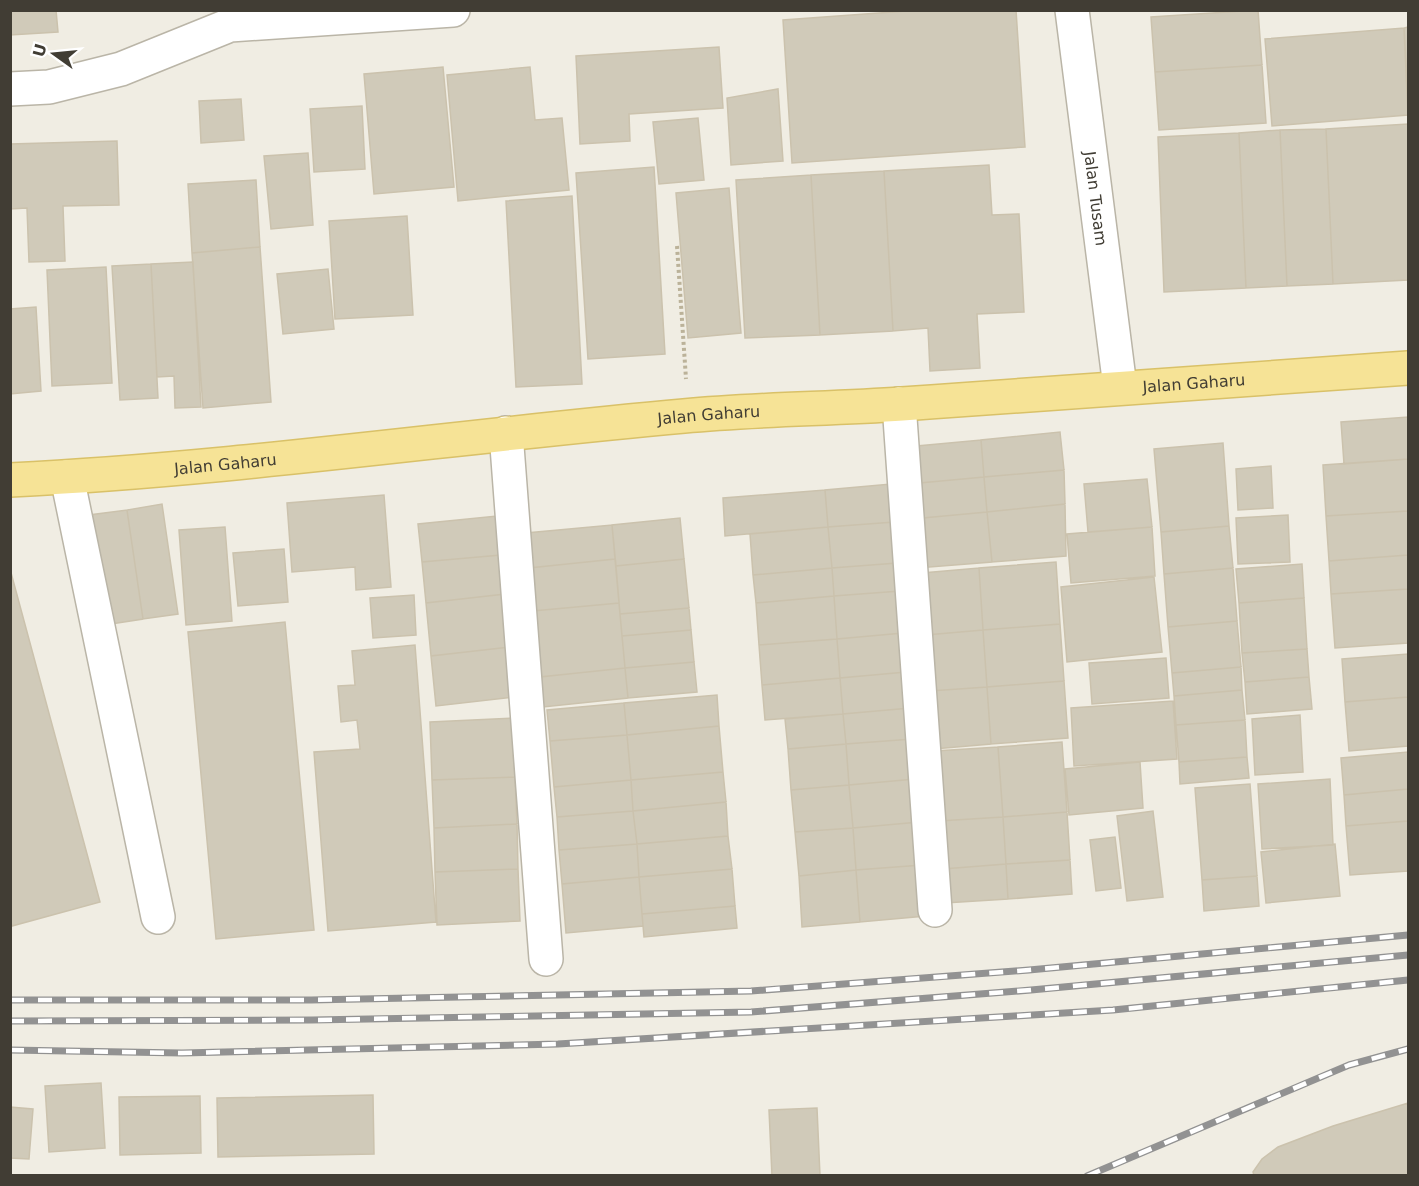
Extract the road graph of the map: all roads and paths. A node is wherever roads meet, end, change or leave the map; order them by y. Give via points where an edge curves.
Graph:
1 (453, 10) edge
2 (1081, 11) edge
3 (229, 18) edge
4 (10, 89) edge
5 (677, 246) dead end
6 (1408, 368) edge
7 (1120, 387) junction
8 (899, 404) junction
9 (689, 415) junction
10 (506, 433) junction
11 (67, 477) junction
12 (10, 480) edge
13 (935, 910) dead end
14 (158, 917) dead end
15 (546, 958) dead end

1 - 3 street
2 - 7 street, Jalan Tusam
3 - 4 street via 121,69 49,87
5 - 9 path
6 - 7 main road, Jalan Gaharu
7 - 8 main road, Jalan Gaharu
8 - 9 main road, Jalan Gaharu
8 - 13 street
9 - 10 main road, Jalan Gaharu
10 - 11 main road, Jalan Gaharu
10 - 15 street
11 - 12 main road, Jalan Gaharu
11 - 14 street

